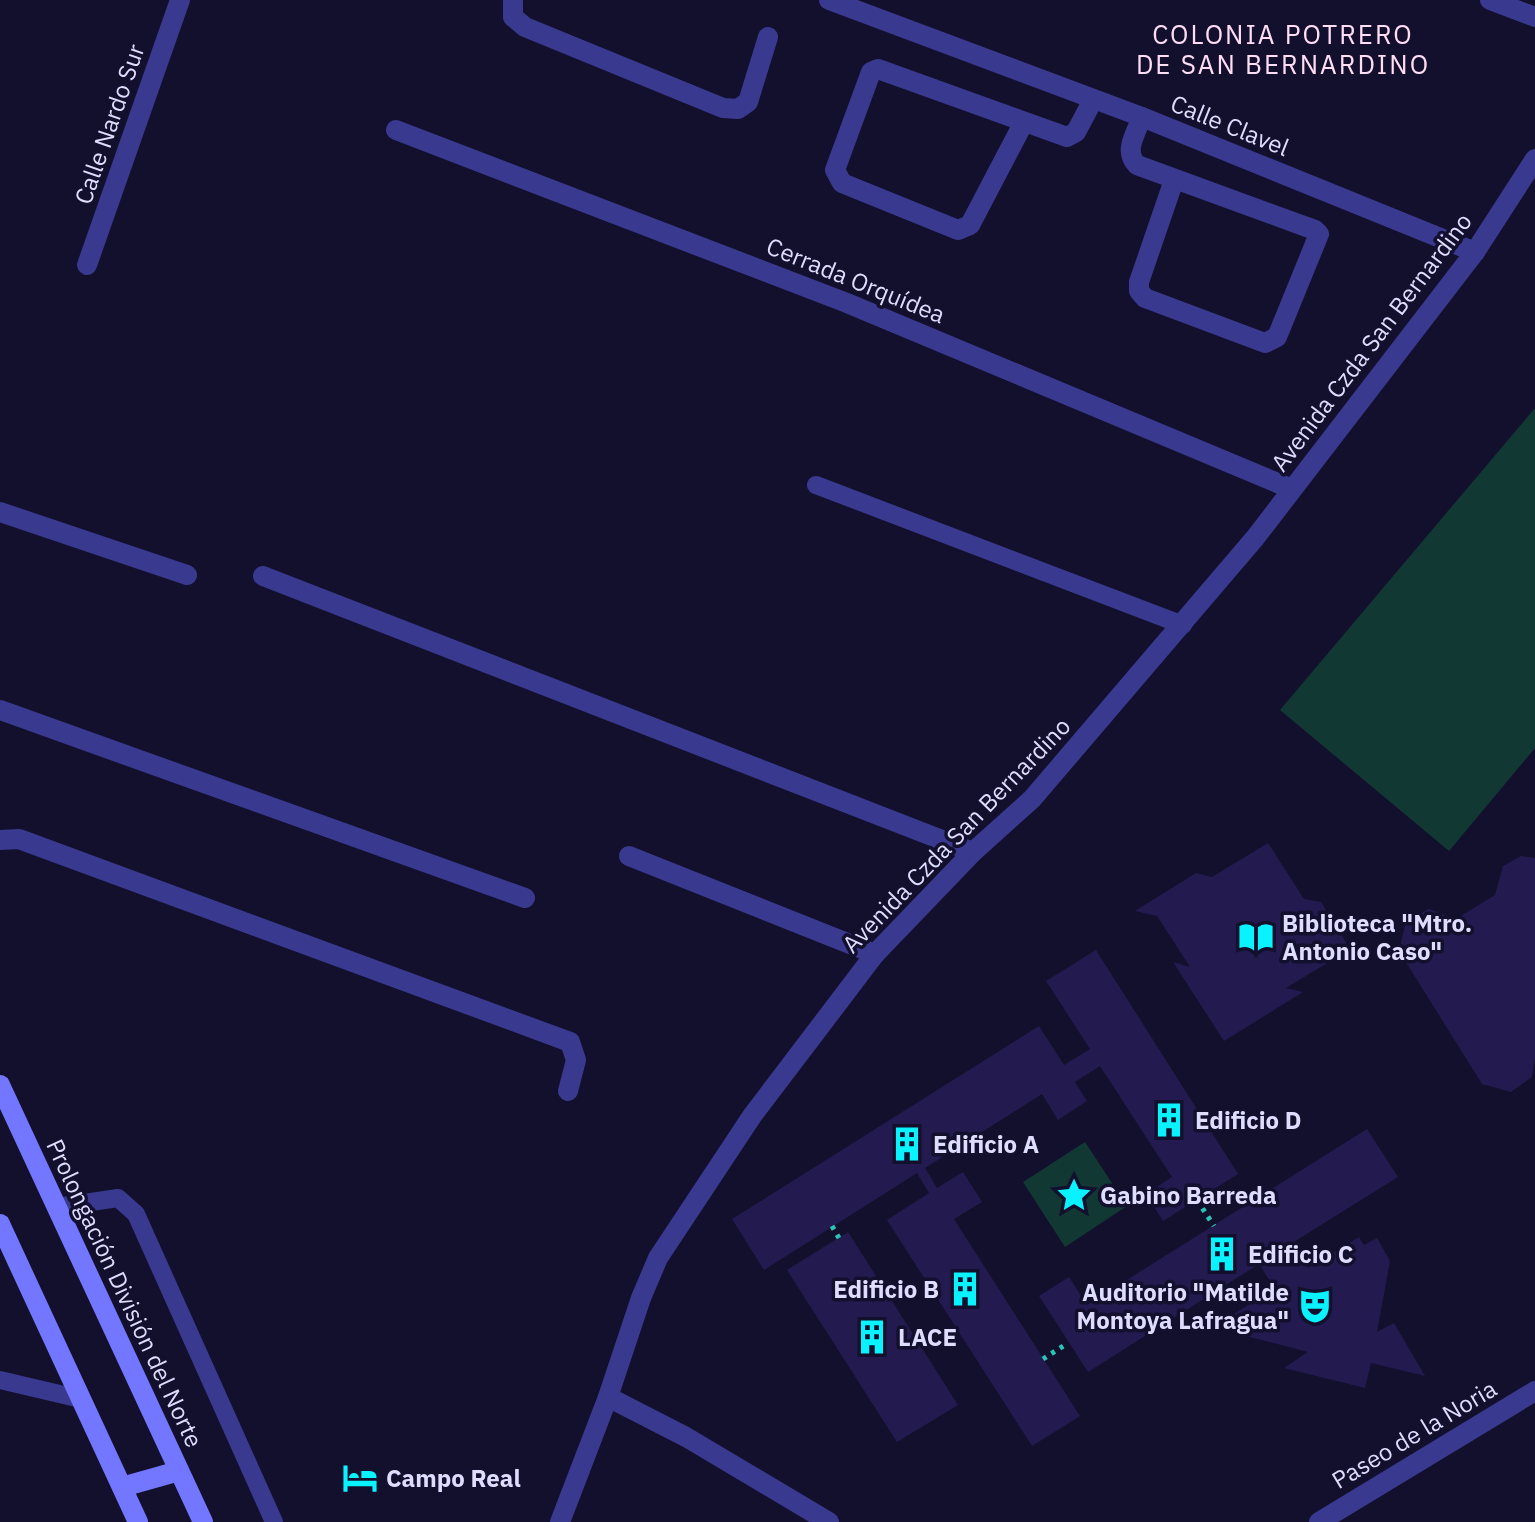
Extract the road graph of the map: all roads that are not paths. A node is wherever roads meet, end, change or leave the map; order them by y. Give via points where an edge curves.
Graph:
1 (513, 0) edge
2 (829, 0) edge
3 (1490, 0) edge
4 (176, 1) edge
5 (859, 6) edge
6 (1535, 17) edge
7 (768, 37) dead end
8 (1093, 100) junction
9 (1142, 117) junction
10 (1024, 122) junction
11 (396, 130) dead end
12 (1535, 159) edge
13 (1174, 180) junction
14 (1475, 252) junction
15 (87, 265) dead end
16 (816, 485) dead end
17 (1292, 489) junction
18 (0, 512) edge
19 (187, 575) dead end
20 (263, 576) dead end
21 (1183, 625) junction
22 (0, 710) edge
23 (0, 840) edge
24 (973, 852) junction
25 (629, 856) dead end
26 (525, 898) dead end
27 (875, 954) junction
28 (0, 1085) edge
29 (568, 1091) dead end
30 (57, 1207) junction
31 (1, 1230) edge
32 (0, 1380) edge
33 (1535, 1391) edge
34 (608, 1397) junction
35 (81, 1399) junction
36 (179, 1471) junction
37 (122, 1487) junction
38 (138, 1522) edge
39 (203, 1522) edge
40 (274, 1522) edge
41 (560, 1522) edge
42 (829, 1522) edge
43 (1319, 1522) edge

1 - 7 street via 513,17 525,27 723,108 738,109 748,102
2 - 5 street, Calle Clavel
3 - 6 street
4 - 15 street, Calle Nardo Sur
5 - 8 street, Calle Clavel
8 - 9 street, Calle Clavel
8 - 10 street via 1076,132 1067,137
9 - 13 street via 1130,159
9 - 14 street, Calle Clavel
10 - 10 street via 878,69 871,72 835,170 842,183 964,229
11 - 17 street, Cerrada Orquídea via 847,303
12 - 14 street, Avenida Czda San Bernardino
13 - 13 street via 1319,234 1272,342 1145,298 1139,291
14 - 17 street, Avenida Czda San Bernardino
16 - 21 lane
17 - 21 street, Avenida Czda San Bernardino
18 - 19 street
20 - 24 street
21 - 24 street, Avenida Czda San Bernardino via 1032,799
22 - 26 street
23 - 29 street via 19,839 570,1042 576,1060
24 - 27 street, Avenida Czda San Bernardino
25 - 27 street
27 - 34 street, Avenida Czda San Bernardino via 752,1116 658,1258
28 - 30 main road, Prolongación División del Norte
30 - 36 main road, Prolongación División del Norte
30 - 40 lane via 118,1198 136,1214
31 - 35 main road
32 - 35 lane
33 - 43 street, Paseo de la Noria
34 - 41 street, Avenida Czda San Bernardino
34 - 42 street
35 - 37 main road
36 - 37 main road
36 - 39 main road, Prolongación División del Norte
37 - 38 main road

